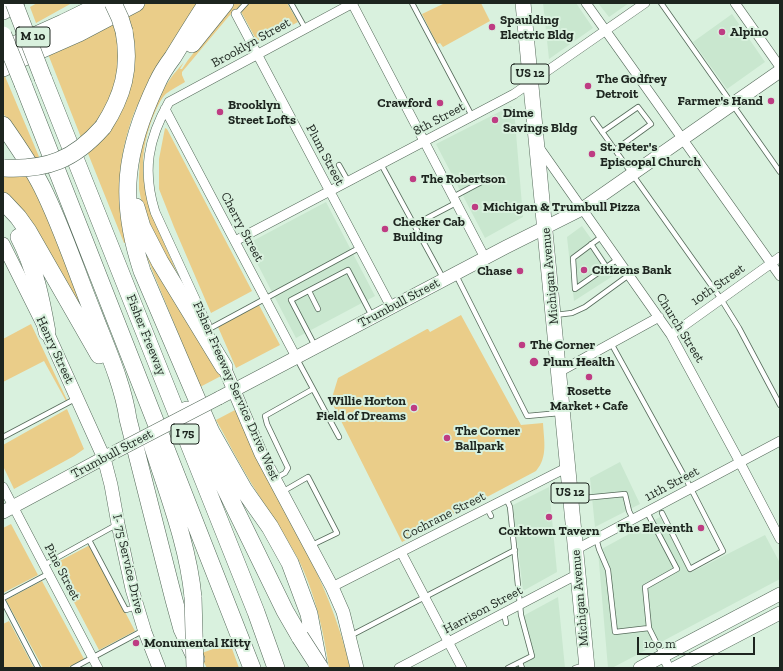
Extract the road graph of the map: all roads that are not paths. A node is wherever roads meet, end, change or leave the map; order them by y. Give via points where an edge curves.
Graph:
1 (15, 3) edge
2 (89, 3) edge
3 (104, 3) edge
4 (113, 3) edge
5 (136, 3) edge
6 (207, 3) edge
7 (246, 3) edge
8 (291, 3) edge
9 (352, 3) edge
10 (412, 3) edge
11 (523, 3) edge
12 (586, 3) edge
13 (645, 3) edge
14 (661, 3) edge
15 (735, 3) edge
16 (231, 8) edge
17 (3, 11) edge
18 (63, 23) junction
19 (304, 28) junction
20 (605, 30) junction
21 (3, 35) edge
22 (3, 50) edge
23 (257, 55) junction
24 (3, 60) edge
25 (780, 67) edge
26 (3, 68) edge
27 (780, 71) edge
28 (531, 82) junction
29 (23, 84) junction
30 (153, 92) junction
31 (732, 104) junction
32 (165, 109) junction
33 (472, 116) junction
34 (593, 119) dead end
35 (3, 125) edge
36 (602, 132) junction
37 (682, 140) junction
38 (424, 142) junction
39 (537, 144) junction
40 (132, 149) junction
41 (615, 150) junction
42 (381, 164) junction
43 (338, 165) dead end
44 (4, 168) edge
45 (780, 172) edge
46 (632, 175) junction
47 (487, 179) dead end
48 (348, 181) junction
49 (329, 191) junction
50 (455, 200) junction
51 (3, 201) edge
52 (582, 209) junction
53 (3, 214) edge
54 (414, 225) junction
55 (545, 229) junction
56 (601, 236) junction
57 (235, 241) junction
58 (3, 244) edge
59 (591, 244) junction
60 (359, 248) junction
61 (115, 256) junction
62 (780, 257) edge
63 (485, 258) junction
64 (618, 259) junction
65 (771, 263) junction
66 (606, 268) junction
67 (629, 275) junction
68 (780, 276) edge
69 (449, 277) junction
70 (309, 291) junction
71 (265, 298) junction
72 (721, 299) junction
73 (391, 308) junction
74 (318, 309) dead end
75 (554, 315) junction
76 (373, 317) junction
77 (659, 317) junction
78 (209, 329) junction
79 (47, 332) junction
80 (671, 334) junction
81 (611, 344) junction
82 (316, 347) junction
83 (296, 358) junction
84 (224, 368) junction
85 (559, 372) junction
86 (234, 389) junction
87 (313, 389) junction
88 (143, 394) junction
89 (77, 398) junction
90 (780, 405) edge
91 (563, 413) junction
92 (128, 419) junction
93 (3, 437) edge
94 (339, 437) dead end
95 (780, 441) edge
96 (109, 455) junction
97 (740, 462) junction
98 (568, 467) junction
99 (274, 479) junction
100 (3, 487) edge
101 (691, 488) junction
102 (282, 492) junction
103 (506, 498) junction
104 (571, 499) junction
105 (8, 509) edge
106 (647, 512) junction
107 (662, 513) dead end
108 (633, 519) junction
109 (118, 524) junction
110 (596, 538) junction
111 (780, 539) edge
112 (89, 540) junction
113 (310, 546) junction
114 (515, 550) junction
115 (576, 550) junction
116 (401, 552) junction
117 (44, 565) junction
118 (48, 574) junction
119 (578, 574) junction
120 (332, 588) junction
121 (780, 594) edge
122 (424, 597) junction
123 (3, 600) edge
124 (520, 604) junction
125 (137, 606) junction
126 (256, 612) junction
127 (504, 613) junction
128 (780, 613) edge
129 (506, 622) dead end
130 (649, 628) junction
131 (144, 630) junction
132 (348, 637) junction
133 (448, 642) junction
134 (663, 656) junction
135 (92, 658) junction
136 (520, 662) junction
137 (463, 666) edge
138 (583, 667) edge
139 (643, 667) edge
140 (38, 668) edge
141 (73, 668) edge
142 (98, 668) edge
143 (159, 668) edge
144 (195, 668) edge
145 (200, 668) edge
146 (252, 668) edge
147 (276, 668) edge
148 (284, 668) edge
149 (319, 668) edge
150 (357, 668) edge
151 (400, 668) edge
152 (508, 668) edge
153 (522, 668) edge
154 (669, 668) edge
155 (676, 668) edge

1 - 17 highway
1 - 61 highway, Fisher Freeway / I 75, bridge
2 - 18 highway
3 - 18 highway, M 10
4 - 44 highway, bridge via 124,31 126,67 118,101 103,127 82,148 63,159 39,166
5 - 26 highway via 86,30
6 - 30 highway
7 - 16 lane
8 - 19 lane
9 - 19 street, Brooklyn Street
9 - 38 street
10 - 33 lane
11 - 28 main road, Michigan Avenue / US 12
12 - 20 street
13 - 20 street, 8th Street
14 - 31 lane
15 - 25 street
16 - 23 street, Plum Street
16 - 30 highway
18 - 22 highway, M 10
19 - 23 street, Brooklyn Street
20 - 28 street, 8th Street
20 - 37 street
21 - 29 highway, Fisher Freeway / I 75, bridge
23 - 32 street, Brooklyn Street via 169,102
23 - 49 street, Plum Street
24 - 29 highway
27 - 31 street, Trumbull Street
28 - 33 street, 8th Street
28 - 39 main road, Michigan Avenue / US 12
29 - 88 highway, Fisher Freeway / I 75
30 - 40 highway
31 - 37 street, Trumbull Street
31 - 45 lane
32 - 57 street, Cherry Street
32 - 78 street, Fisher Freeway Service Drive West via 149,150 150,193 155,212
33 - 38 street, 8th Street
34 - 36 lane
35 - 92 highway via 42,186 126,402
36 - 41 lane
36 - 41 lane via 638,106 651,124
37 - 46 street, Trumbull Street
37 - 65 street
38 - 42 street, 8th Street
38 - 50 street
39 - 52 street, Church Street
39 - 55 main road, Michigan Avenue / US 12
40 - 84 highway via 134,187 142,227 160,262
40 - 149 highway via 128,178 128,212 142,271 211,432 290,564 309,614
41 - 46 lane
42 - 48 street, 8th Street
42 - 54 lane
43 - 48 lane
46 - 52 street, Trumbull Street
46 - 72 lane
47 - 50 lane
48 - 49 street, 8th Street
49 - 57 street, 8th Street
49 - 60 street, Plum Street
50 - 54 lane
50 - 63 street
51 - 92 highway via 28,231 94,345
52 - 55 street, Trumbull Street
52 - 56 street, Church Street
53 - 79 highway via 29,255
54 - 69 lane
55 - 63 street, Trumbull Street
55 - 75 main road, Michigan Avenue / US 12
56 - 59 lane
56 - 64 street, Church Street
57 - 71 street, Cherry Street
58 - 79 street, Henry Street
59 - 66 lane
59 - 66 lane via 573,258 575,289
60 - 71 lane
60 - 73 street, Plum Street
61 - 126 highway, Fisher Freeway / I 75
61 - 149 highway, bridge via 146,314 187,410 285,612
62 - 65 street, 10th Street
63 - 69 street, Trumbull Street
64 - 66 lane
64 - 67 street, Church Street
65 - 68 street
65 - 72 street, 10th Street
67 - 75 lane via 585,307 572,313
67 - 77 street, Church Street
69 - 73 street, Trumbull Street
69 - 91 lane via 527,416
70 - 74 lane
70 - 76 lane via 348,270
70 - 82 lane via 292,300
71 - 78 lane
71 - 83 street, Cherry Street
72 - 80 street, 10th Street
72 - 90 lane
73 - 76 street, Trumbull Street
75 - 85 main road, Michigan Avenue / US 12
76 - 82 street, Trumbull Street
77 - 80 street, Church Street
77 - 81 street
78 - 84 street, Fisher Freeway Service Drive West
79 - 89 street, Henry Street
80 - 97 street, Church Street
81 - 85 street
81 - 101 lane
82 - 83 street, Trumbull Street
83 - 86 street, Trumbull Street
83 - 87 lane
84 - 86 street, Fisher Freeway Service Drive West
85 - 91 main road, Michigan Avenue / US 12
86 - 96 street, Trumbull Street, bridge
86 - 99 street, Fisher Freeway Service Drive West
87 - 94 lane
87 - 99 lane via 265,416 288,468 285,473
88 - 144 highway, bridge via 139,403 186,553 190,574
88 - 146 highway, Fisher Freeway / I 75
89 - 93 lane
89 - 96 street, Henry Street
91 - 98 main road, Michigan Avenue / US 12
92 - 145 highway via 180,622
95 - 97 street, 11th Street
96 - 105 street, Trumbull Street
96 - 109 street, I- 75 Service Drive
97 - 101 street, 11th Street
97 - 111 street, Church Street
98 - 103 street, Cochrane Street
98 - 104 main road, Michigan Avenue / US 12
99 - 102 street, Fisher Freeway Service Drive West
100 - 105 street, Pine Street
101 - 106 street, 11th Street
101 - 107 lane via 723,551 690,569
102 - 113 street, Fisher Freeway Service Drive West
102 - 113 lane via 308,477 337,533
103 - 114 lane via 510,507
103 - 116 street, Cochrane Street via 489,512
104 - 108 lane via 625,494
104 - 115 main road, Michigan Avenue / US 12
105 - 117 street, Pine Street
106 - 108 street, 11th Street
106 - 130 lane via 677,569 646,587
108 - 110 street, 11th Street
109 - 112 lane
109 - 125 street, I- 75 Service Drive
110 - 115 street, 11th Street
110 - 130 lane via 608,570 615,632
112 - 117 lane
112 - 125 lane via 126,610
113 - 120 street, Fisher Freeway Service Drive West
114 - 122 lane
114 - 124 lane
115 - 119 main road, Michigan Avenue / US 12
116 - 120 street, Cochrane Street
116 - 122 street
117 - 118 street, Pine Street
118 - 123 lane
118 - 135 street, Pine Street
119 - 124 street, Harrison Street
119 - 138 main road, Michigan Avenue / US 12
120 - 132 street, Fisher Freeway Service Drive West via 343,612
121 - 134 street
122 - 132 lane
122 - 133 street
123 - 140 lane
124 - 127 street, Harrison Street
124 - 136 lane via 532,656
125 - 131 street, I- 75 Service Drive
126 - 147 highway, Fisher Freeway / I 75
126 - 148 highway
127 - 129 lane
127 - 133 street, Harrison Street
128 - 155 street
130 - 134 lane
131 - 135 lane
131 - 143 street, I- 75 Service Drive
132 - 150 street, Fisher Freeway Service Drive West
133 - 137 street
133 - 151 street, Harrison Street
134 - 139 street
134 - 154 street
135 - 141 lane
135 - 142 street, Pine Street
136 - 152 lane
136 - 153 lane

